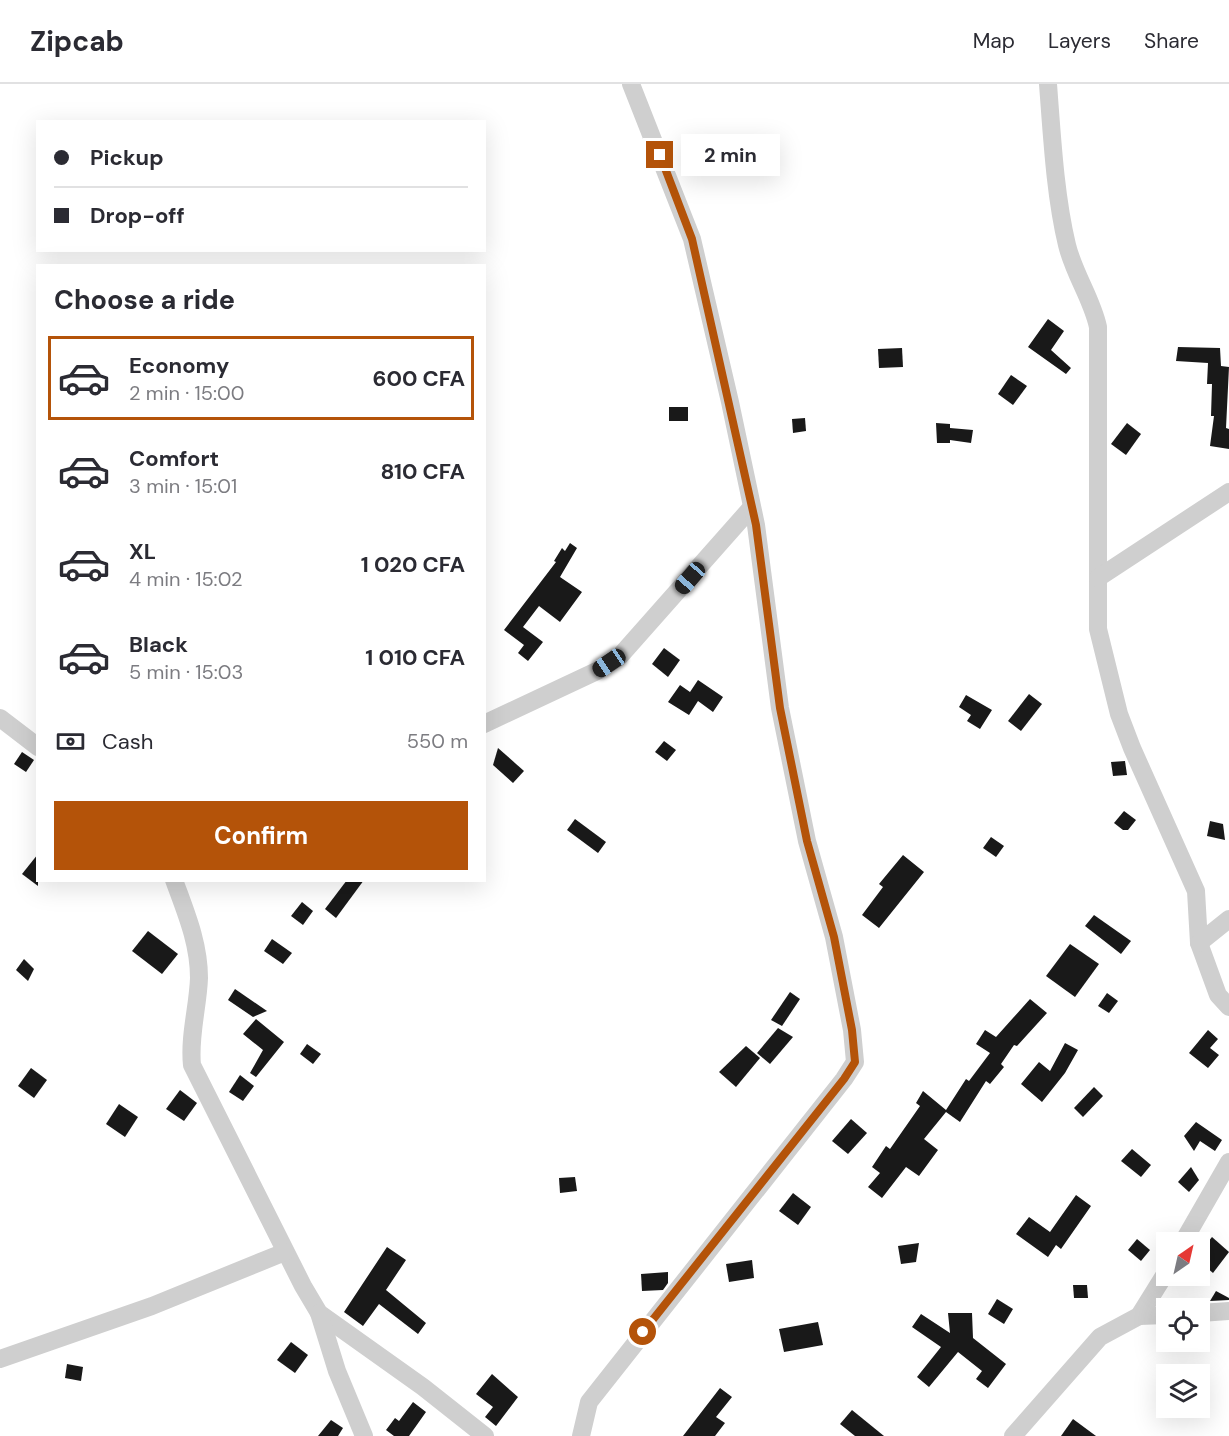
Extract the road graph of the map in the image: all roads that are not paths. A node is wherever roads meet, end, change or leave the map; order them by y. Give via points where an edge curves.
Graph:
1 (631, 84) edge
2 (1048, 84) edge
3 (1229, 492) edge
4 (751, 508) junction
5 (1098, 578) junction
6 (0, 718) edge
7 (486, 723) edge
8 (36, 745) edge
9 (175, 882) edge
10 (1229, 919) edge
11 (1199, 944) junction
12 (1229, 1007) edge
13 (1229, 1162) edge
14 (1189, 1232) edge
15 (285, 1252) junction
16 (1158, 1286) edge
17 (1229, 1311) edge
18 (1210, 1312) edge
19 (319, 1313) junction
20 (1156, 1315) edge
21 (1139, 1316) junction
22 (0, 1359) edge
23 (364, 1436) edge
24 (485, 1436) edge
25 (581, 1436) edge
26 (1013, 1436) edge

1 - 4 street via 692,239
2 - 5 street via 1067,244 1098,327
3 - 5 street
4 - 7 street via 620,656 599,670
4 - 25 street via 780,708 807,841 834,937 855,1062 589,1402
5 - 11 street via 1098,629 1107,675 1132,748 1196,891
6 - 8 street
9 - 15 street via 195,938 199,978 190,1050 192,1065
10 - 11 street
11 - 12 street via 1218,995
13 - 14 street
15 - 19 street
15 - 22 street via 152,1306
16 - 21 street
17 - 18 street
19 - 23 street via 337,1371
19 - 24 street
20 - 21 street
21 - 26 street via 1100,1337

